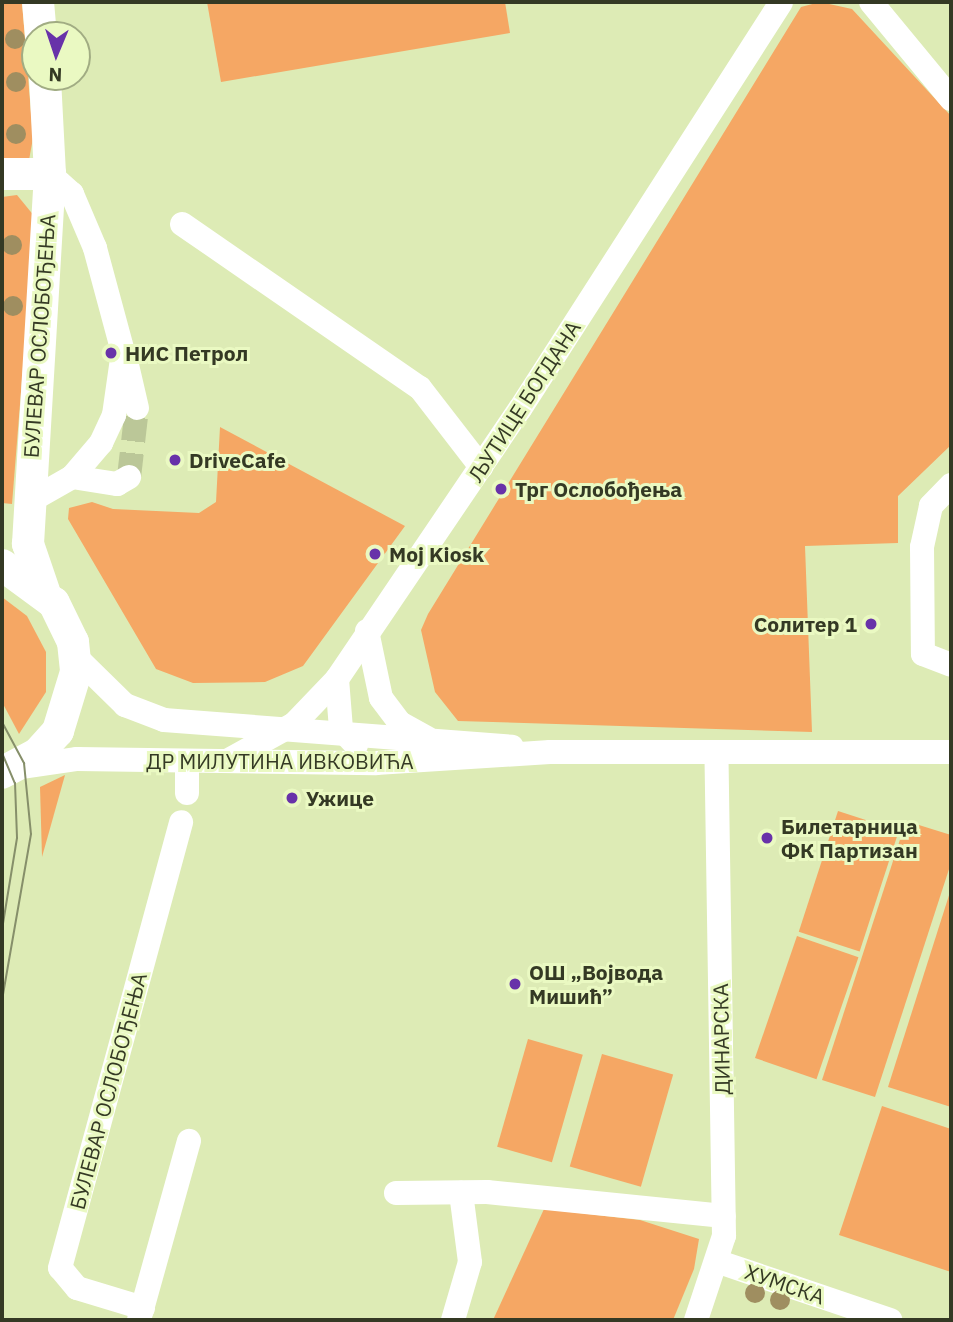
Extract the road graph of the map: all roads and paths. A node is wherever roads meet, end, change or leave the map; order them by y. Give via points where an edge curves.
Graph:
1 (37, 2) edge
2 (781, 2) edge
3 (871, 2) edge
4 (39, 21) edge
5 (46, 91) edge
6 (951, 99) edge
7 (50, 173) junction
8 (2, 174) edge
9 (182, 224) dead end
10 (123, 352) junction
11 (137, 408) tunnel mouth
12 (481, 467) junction
13 (72, 477) junction
14 (129, 477) dead end
15 (951, 485) edge
16 (30, 500) junction
17 (2, 565) edge
18 (44, 591) junction
19 (367, 631) junction
20 (76, 657) junction
21 (951, 664) edge
22 (337, 679) junction
23 (281, 733) junction
24 (345, 736) junction
25 (431, 740) junction
26 (550, 752) junction
27 (716, 752) junction
28 (951, 752) edge
29 (187, 761) junction
30 (227, 761) junction
31 (376, 763) junction
32 (6, 772) edge
33 (187, 793) dead end
34 (181, 822) dead end
35 (189, 1141) dead end
36 (461, 1192) junction
37 (396, 1193) dead end
38 (724, 1216) junction
39 (719, 1262) junction
40 (141, 1314) edge
41 (453, 1320) edge
42 (696, 1320) edge
43 (890, 1320) edge

1 - 4 main road
2 - 12 street, ЉУТИЦЕ БОГДАНА
3 - 6 street
5 - 7 main road, БУЛЕВАР ОСЛОБОЂЕЊА
7 - 8 main road
7 - 10 street via 72,194 95,248
7 - 16 main road, БУЛЕВАР ОСЛОБОЂЕЊА
9 - 12 street via 420,388
10 - 11 street
10 - 13 street via 114,415
12 - 19 street, ЉУТИЦЕ БОГДАНА
13 - 14 street via 117,484
13 - 16 street
15 - 21 street via 931,506 922,547 923,654
16 - 18 main road, БУЛЕВАР ОСЛОБОЂЕЊА via 29,554
17 - 18 main road, БУЛЕВАР ОСЛОБОЂЕЊА
18 - 20 main road, БУЛЕВАР ОСЛОБОЂЕЊА via 68,628
19 - 22 street, ЉУТИЦЕ БОГДАНА
19 - 25 street via 381,698 400,723
20 - 23 street, ДР МИЛУТИНА ИВКОВИЋА via 101,687 141,713
20 - 32 main road, БУЛЕВАР ОСЛОБОЂЕЊА via 74,695 58,731
22 - 23 street, ЉУТИЦЕ БОГДАНА
22 - 24 street
23 - 24 street, ДР МИЛУТИНА ИВКОВИЋА
23 - 30 street, ЉУТИЦЕ БОГДАНА
24 - 25 street, ДР МИЛУТИНА ИВКОВИЋА
24 - 31 street
25 - 26 street, ДР МИЛУТИНА ИВКОВИЋА
26 - 27 street, ДР МИЛУТИНА ИВКОВИЋА
26 - 31 street, ДР МИЛУТИНА ИВКОВИЋА
27 - 28 street, ДР МИЛУТИНА ИВКОВИЋА
27 - 38 street, ДИНАРСКА
29 - 30 street, ДР МИЛУТИНА ИВКОВИЋА
29 - 32 street, ДР МИЛУТИНА ИВКОВИЋА via 69,759
29 - 33 street
30 - 31 street, ДР МИЛУТИНА ИВКОВИЋА
34 - 40 street, БУЛЕВАР ОСЛОБОЂЕЊА via 60,1268 77,1288
35 - 40 street
36 - 37 street
36 - 38 street
36 - 41 street via 470,1262
38 - 39 street, ДИНАРСКА
39 - 42 street, ДИНАРСКА
39 - 43 street, ХУМСКА

